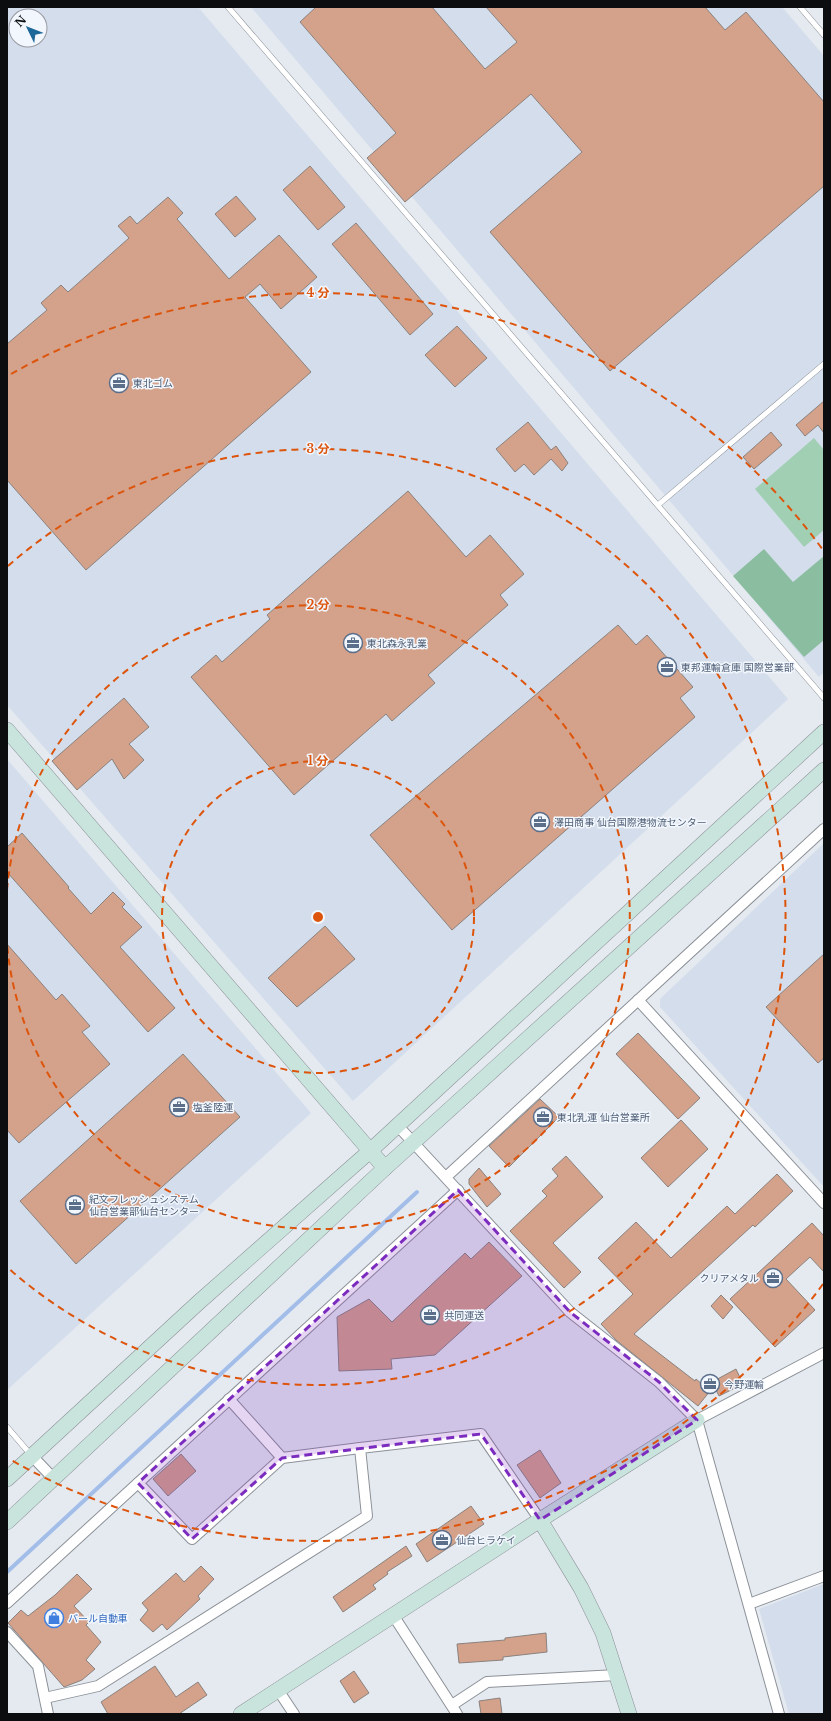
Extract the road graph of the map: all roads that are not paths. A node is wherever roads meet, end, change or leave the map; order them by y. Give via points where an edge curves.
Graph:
1 (228, 7) edge
2 (800, 7) edge
3 (824, 35) edge
4 (824, 364) edge
5 (658, 505) junction
6 (824, 698) edge
7 (7, 730) edge
8 (824, 732) edge
9 (824, 770) edge
10 (824, 829) edge
11 (638, 1000) junction
12 (397, 1125) junction
13 (414, 1143) junction
14 (370, 1151) junction
15 (385, 1168) junction
16 (446, 1177) junction
17 (458, 1190) junction
18 (824, 1203) edge
19 (824, 1353) edge
20 (229, 1399) junction
21 (697, 1420) junction
22 (7, 1427) edge
23 (360, 1448) junction
24 (32, 1456) junction
25 (282, 1458) junction
26 (7, 1479) edge
27 (54, 1479) junction
28 (138, 1483) junction
29 (540, 1520) junction
30 (7, 1522) edge
31 (824, 1576) edge
32 (7, 1603) edge
33 (749, 1604) junction
34 (393, 1615) junction
35 (7, 1632) edge
36 (618, 1675) junction
37 (278, 1690) junction
38 (45, 1698) junction
39 (454, 1709) edge
40 (48, 1714) edge
41 (241, 1714) edge
42 (294, 1714) edge
43 (629, 1714) edge
44 (779, 1714) edge

1 - 5 lane
2 - 3 lane
4 - 5 lane
5 - 6 lane
7 - 14 street
8 - 12 street
9 - 13 street
10 - 11 street
11 - 16 street
11 - 18 street
12 - 13 street
12 - 14 street
13 - 15 street
13 - 16 street
14 - 15 street
14 - 24 street via 199,1302
15 - 27 street
16 - 17 street
17 - 20 street
17 - 21 street via 570,1312 659,1382
19 - 21 street
20 - 25 street
20 - 28 street
21 - 29 street
21 - 33 street
22 - 24 lane
23 - 25 street
23 - 29 street via 481,1434
23 - 38 street via 368,1516 98,1686
24 - 26 street
24 - 27 street
25 - 28 street via 192,1539
27 - 30 street
28 - 32 street
29 - 34 street
29 - 36 street via 581,1588 603,1633
31 - 33 street
33 - 44 street
34 - 37 street
34 - 39 street
35 - 38 street via 38,1666
36 - 39 street via 487,1682
36 - 43 street
37 - 41 street
37 - 42 street
38 - 40 street

